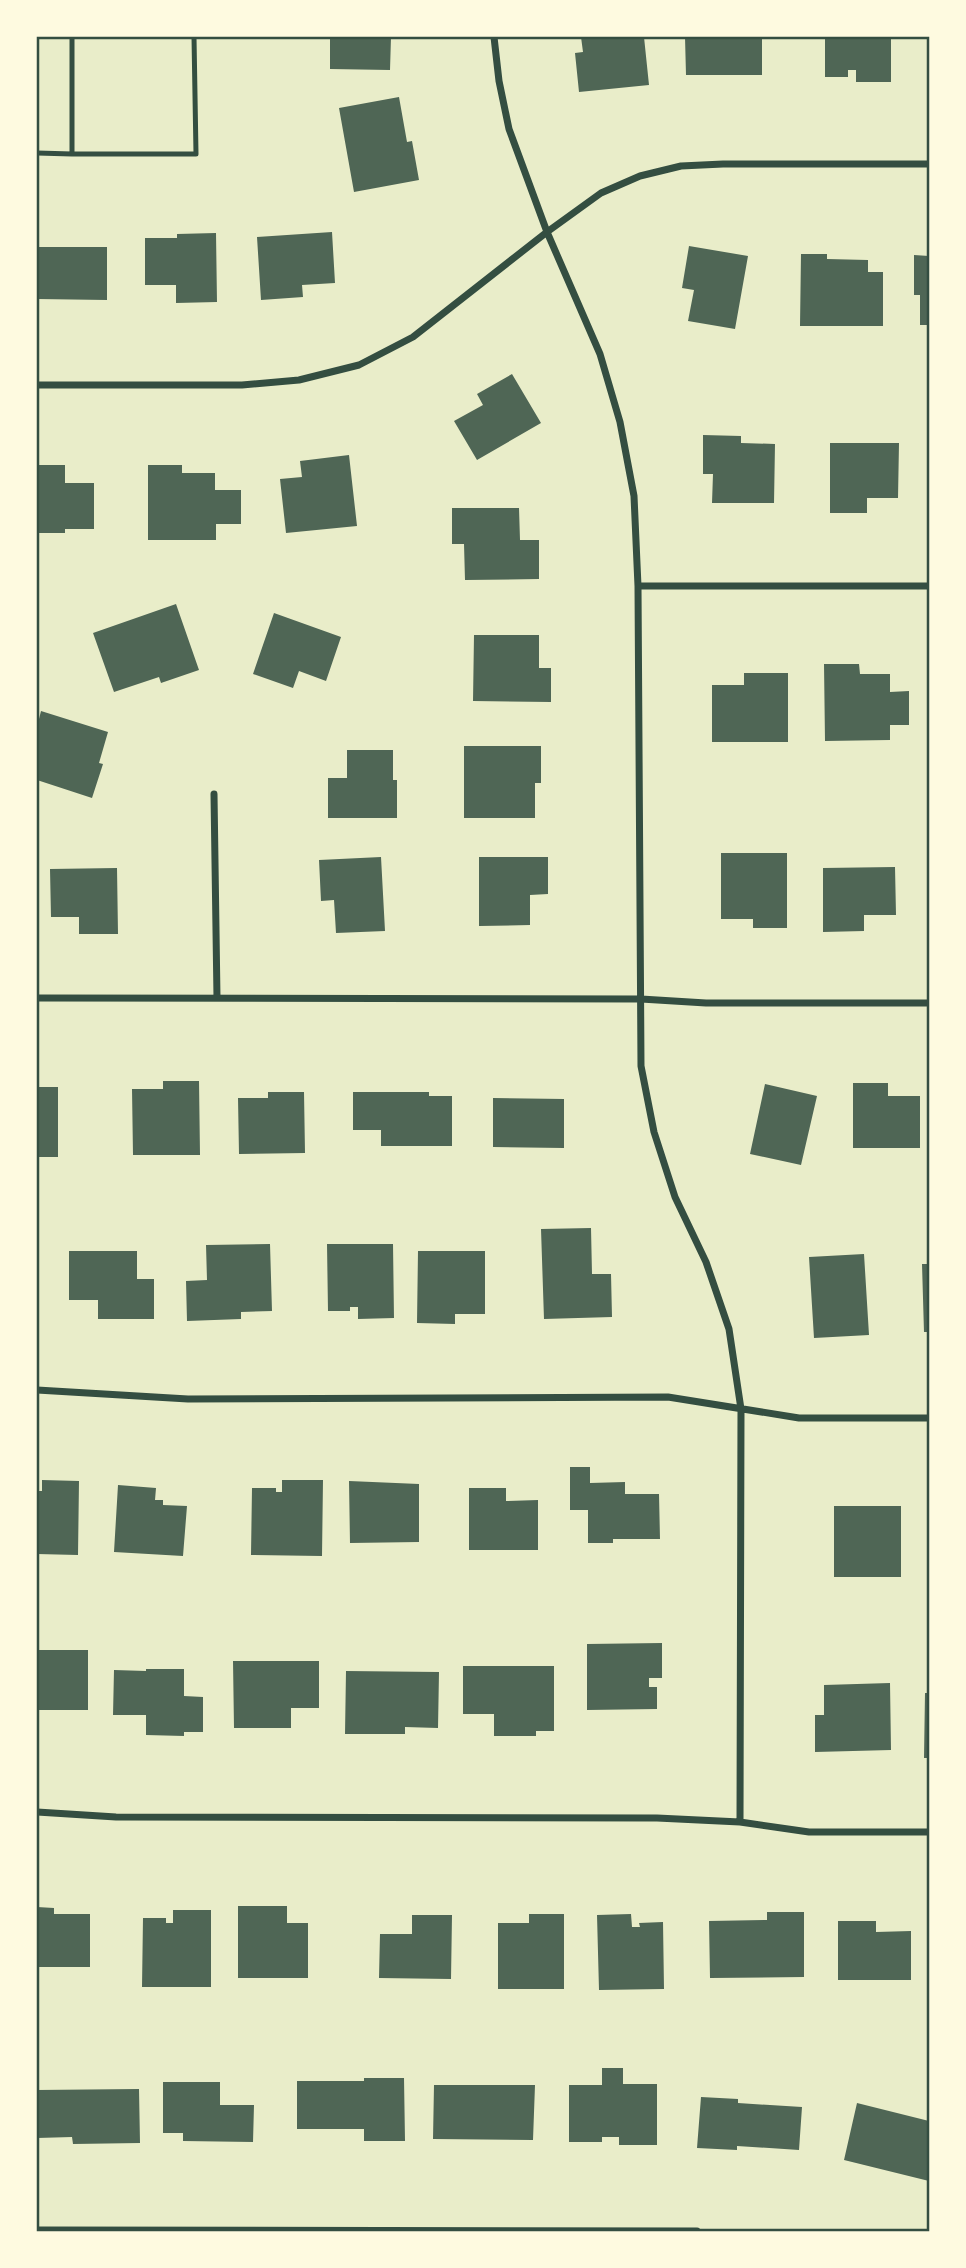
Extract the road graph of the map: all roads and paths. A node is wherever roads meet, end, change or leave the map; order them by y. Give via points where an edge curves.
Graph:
1 (72, 37) edge
2 (194, 37) edge
3 (494, 37) edge
4 (37, 153) edge
5 (72, 154) junction
6 (929, 164) edge
7 (547, 232) junction
8 (37, 385) edge
9 (638, 586) junction
10 (929, 586) edge
11 (214, 794) dead end
12 (37, 998) edge
13 (217, 998) junction
14 (641, 999) junction
15 (929, 1003) edge
16 (37, 1390) edge
17 (741, 1409) junction
18 (929, 1418) edge
19 (37, 1812) edge
20 (740, 1822) junction
21 (929, 1832) edge
22 (37, 2230) edge
23 (697, 2231) edge

1 - 5 lane
2 - 5 lane via 197,154
3 - 7 street via 509,129
4 - 5 lane
6 - 7 street via 681,166 640,176 601,194
7 - 8 street via 413,337 359,365 299,380 242,385
7 - 9 street via 600,354 620,422 634,496
9 - 10 street
9 - 14 street
11 - 13 street
12 - 13 street
13 - 14 street
14 - 15 street
14 - 17 street via 641,1066 654,1132 675,1197 706,1262 729,1329
16 - 17 street via 188,1399 668,1398
17 - 18 street via 799,1418
17 - 20 street
19 - 20 street via 116,1817
20 - 21 street via 809,1832
22 - 23 street

